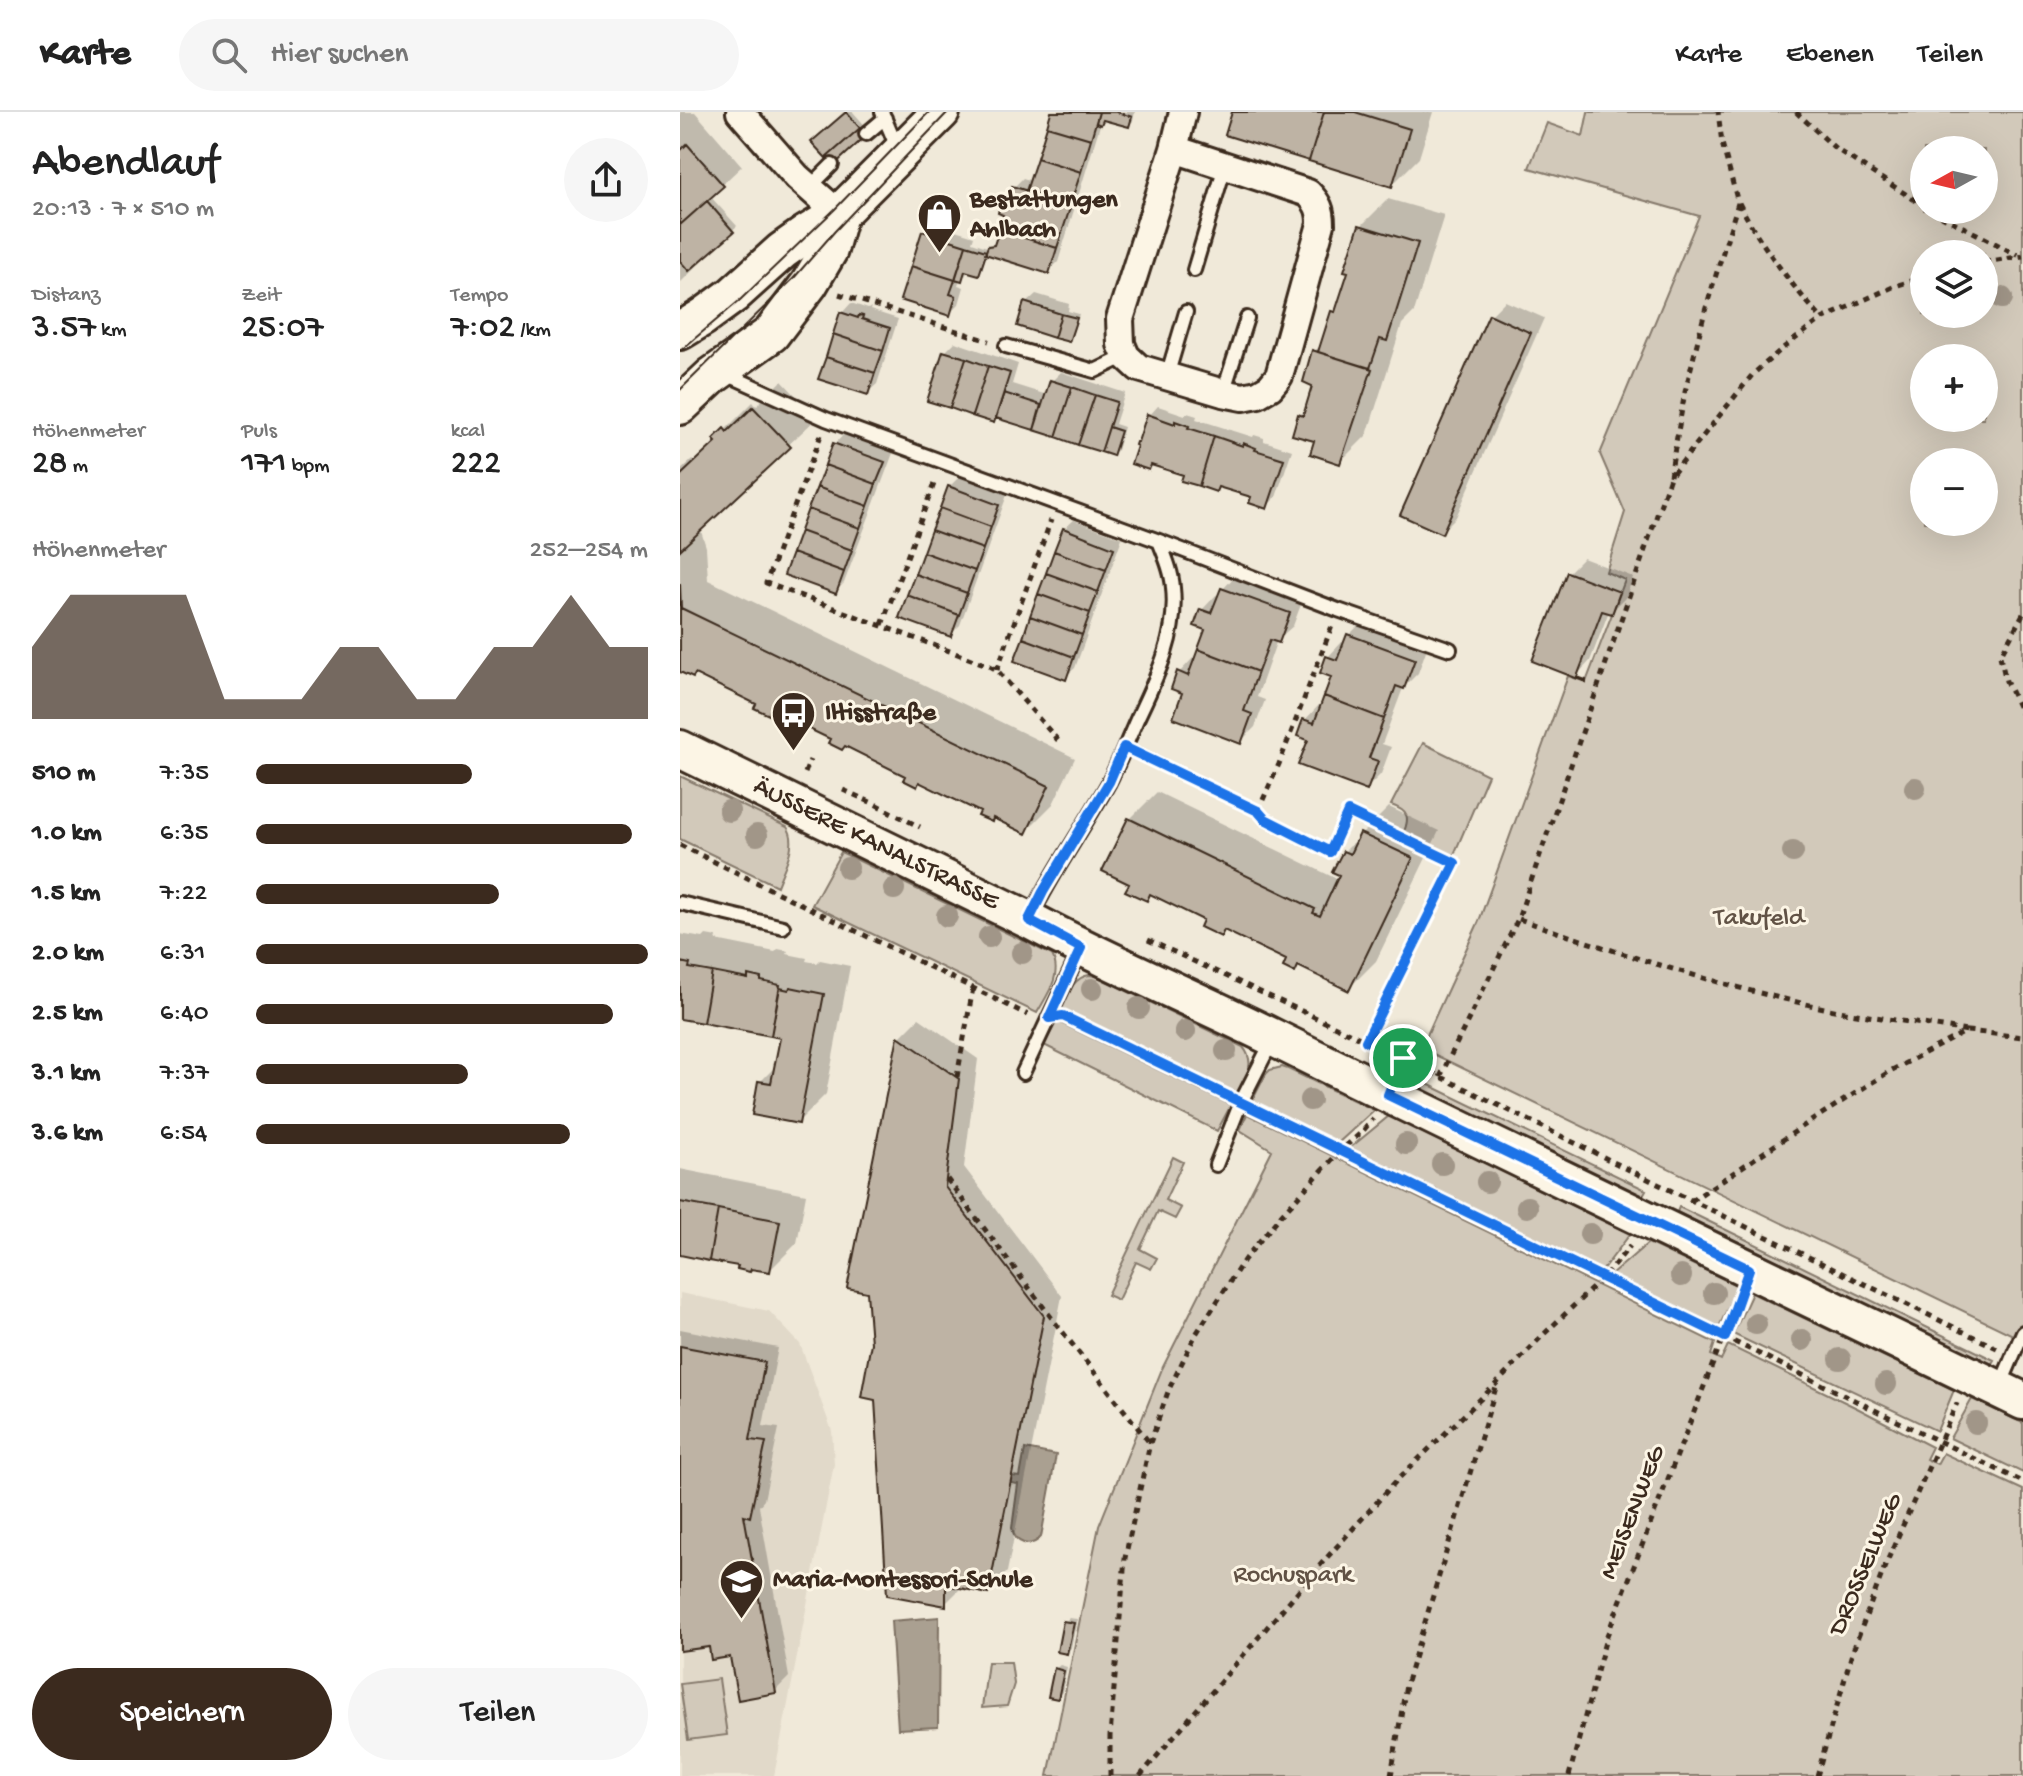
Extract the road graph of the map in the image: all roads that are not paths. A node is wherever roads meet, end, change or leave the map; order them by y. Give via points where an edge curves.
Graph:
1 (740, 112) edge
2 (941, 112) edge
3 (1183, 112) edge
4 (884, 115) edge
5 (866, 134) dead end
6 (1174, 149) junction
7 (903, 151) junction
8 (832, 165) dead end
9 (1225, 166) junction
10 (809, 188) junction
11 (839, 214) junction
12 (1194, 270) dead end
13 (1186, 312) dead end
14 (1247, 318) dead end
15 (680, 331) edge
16 (1006, 346) road end
17 (1126, 356) junction
18 (719, 371) junction
19 (1167, 376) junction
20 (1223, 393) junction
21 (680, 406) edge
22 (1159, 541) junction
23 (1450, 649) dead end
24 (680, 749) edge
25 (680, 903) edge
26 (1029, 920) junction
27 (783, 927) dead end
28 (1081, 948) junction
29 (1274, 1038) junction
30 (1023, 1073) dead end
31 (1216, 1165) dead end
32 (2023, 1332) edge
33 (1997, 1388) edge

1 - 10 street
2 - 7 main road
3 - 6 street
4 - 5 lane
4 - 7 lane
6 - 9 street
6 - 17 street via 1120,319
7 - 11 main road
8 - 10 lane
9 - 12 lane
9 - 20 street via 1308,193 1317,201 1321,224 1279,376 1258,394
10 - 11 street
11 - 15 main road
11 - 18 main road via 829,250 771,334
13 - 19 lane
14 - 20 lane
16 - 17 lane via 1095,371
17 - 19 street via 1139,368
18 - 21 main road
18 - 22 lane via 826,419
19 - 20 street
22 - 23 lane
22 - 26 lane via 1174,605 1159,673 1109,782
24 - 26 main road, ÄUSSERE KANALSTRASSE
25 - 27 lane
26 - 28 main road, ÄUSSERE KANALSTRASSE
28 - 29 main road, ÄUSSERE KANALSTRASSE
28 - 30 lane
29 - 31 lane
29 - 33 main road, ÄUSSERE KANALSTRASSE
32 - 33 lane

